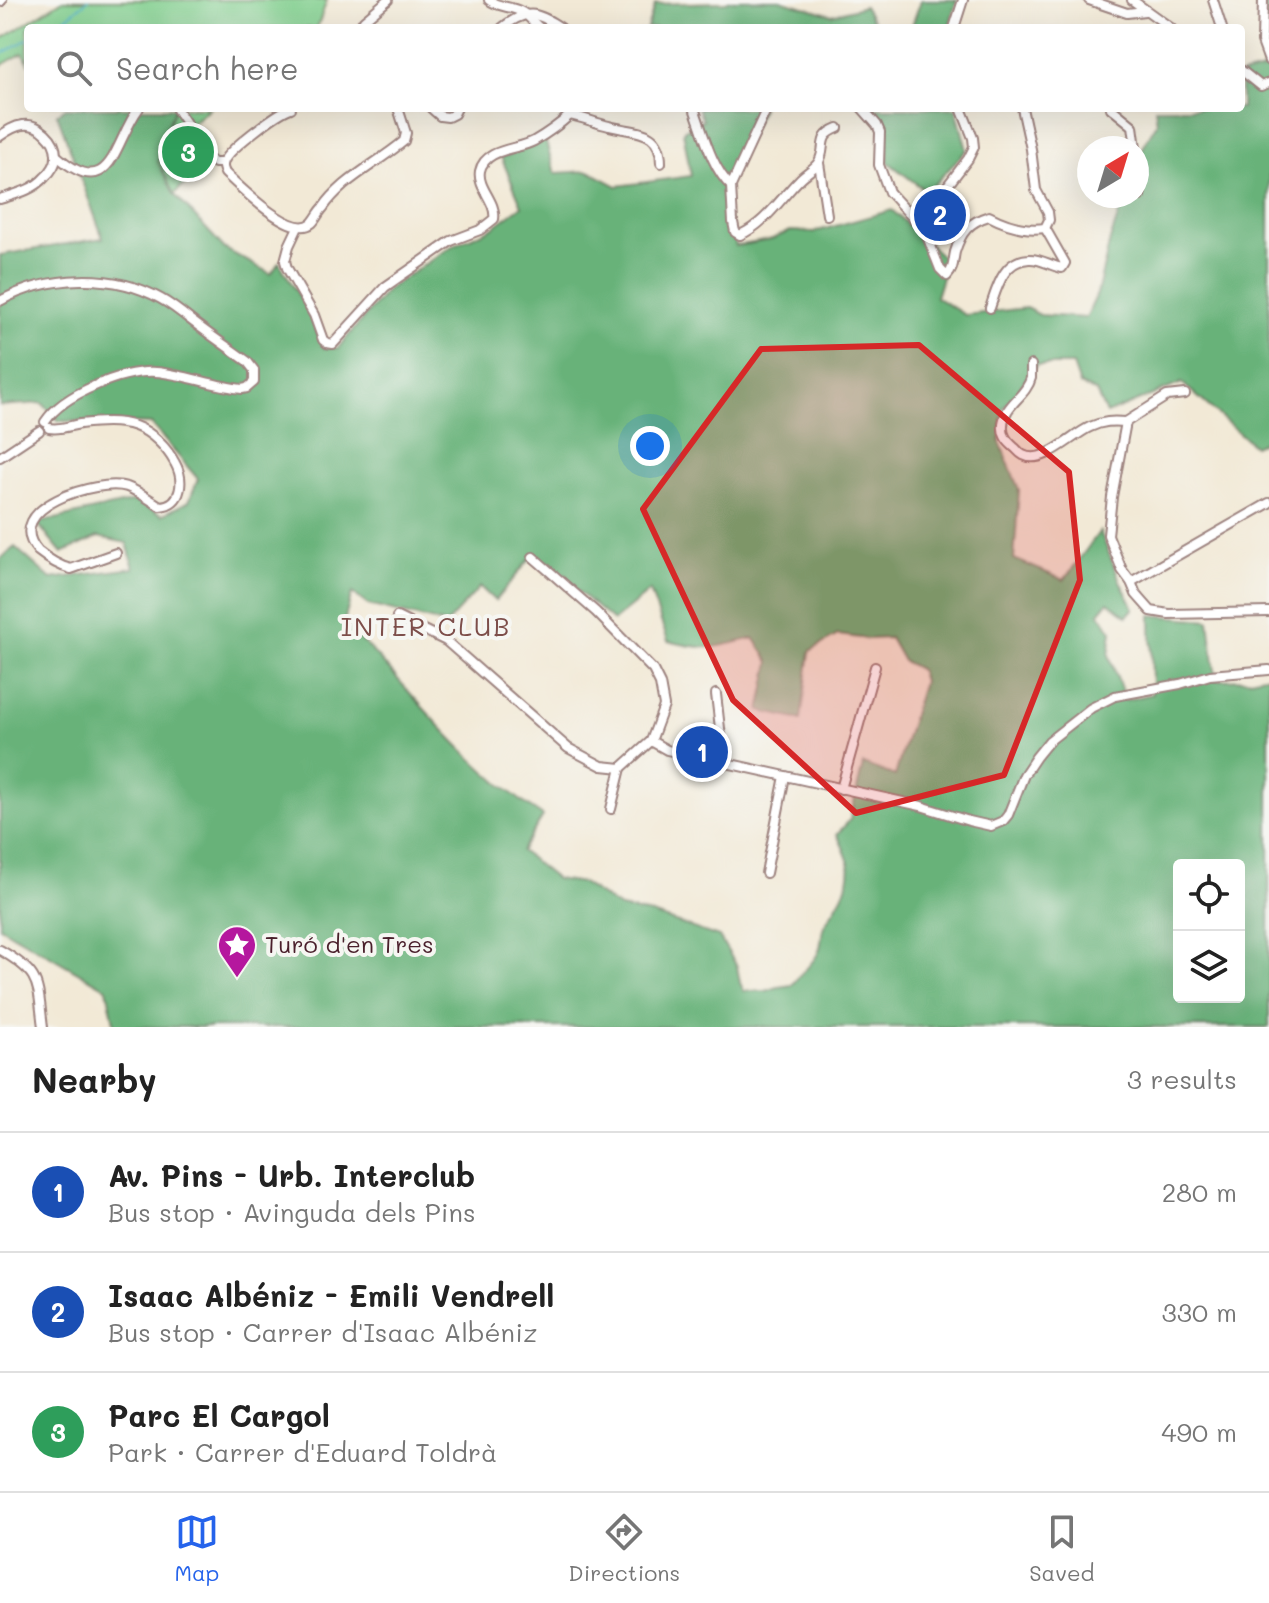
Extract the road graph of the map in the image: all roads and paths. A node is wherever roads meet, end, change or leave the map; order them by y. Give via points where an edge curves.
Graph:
1 (388, 0) edge
2 (489, 0) edge
3 (963, 0) edge
4 (1089, 0) edge
5 (1132, 0) edge
6 (1213, 0) edge
7 (1263, 0) edge
8 (1145, 11) junction
9 (526, 14) junction
10 (362, 24) edge
11 (509, 24) edge
12 (535, 24) edge
13 (554, 24) edge
14 (955, 24) edge
15 (1165, 24) edge
16 (1221, 24) edge
17 (1269, 61) edge
18 (1245, 73) edge
19 (1269, 83) edge
20 (136, 112) edge
21 (179, 112) edge
22 (281, 112) edge
23 (399, 112) edge
24 (437, 112) edge
25 (454, 112) edge
26 (566, 112) edge
27 (570, 112) edge
28 (696, 112) edge
29 (765, 112) edge
30 (866, 112) edge
31 (963, 112) edge
32 (1023, 112) edge
33 (1116, 112) edge
34 (838, 128) dead end
35 (0, 136) edge
36 (1134, 136) edge
37 (57, 156) junction
38 (223, 163) junction
39 (661, 163) dead end
40 (819, 163) junction
41 (731, 186) junction
42 (0, 199) edge
43 (827, 215) dead end
44 (298, 227) junction
45 (1045, 228) junction
46 (925, 231) junction
47 (0, 301) edge
48 (990, 308) dead end
49 (1031, 365) dead end
50 (1185, 394) dead end
51 (1126, 422) junction
52 (47, 425) junction
53 (0, 457) edge
54 (1269, 503) edge
55 (116, 553) dead end
56 (533, 557) dead end
57 (1131, 582) junction
58 (1269, 612) edge
59 (397, 617) dead end
60 (875, 667) dead end
61 (1269, 670) edge
62 (716, 694) dead end
63 (651, 741) junction
64 (724, 763) junction
65 (621, 768) junction
66 (785, 776) junction
67 (841, 789) junction
68 (611, 809) dead end
69 (766, 873) dead end
70 (0, 950) edge
71 (43, 1027) edge

1 - 10 street
2 - 9 street
3 - 14 street
4 - 8 street via 1127,13
5 - 8 street
6 - 16 street
7 - 17 street via 1262,42
8 - 15 street
9 - 11 street
9 - 12 street
9 - 13 street
18 - 19 street via 1261,86
20 - 37 street via 101,171 78,171
21 - 38 street via 189,136 211,161
22 - 38 street
23 - 44 street via 404,141 345,184 312,222
24 - 25 street via 444,117
26 - 44 street via 532,142 501,151 481,168 494,219 451,241 385,287 333,344 323,340 287,268
27 - 39 street via 649,135
28 - 41 street via 718,170
29 - 41 street
30 - 46 street via 880,132 879,165 889,192
31 - 46 street via 974,147 948,185 944,217 937,228
32 - 45 street via 1036,190 1048,212
33 - 36 street via 1133,126
34 - 40 street via 824,137
35 - 37 street via 12,128 37,126 54,144
37 - 42 street via 44,179
38 - 44 street via 225,173 255,200
40 - 41 street via 740,235 733,222
40 - 43 street
45 - 46 street via 1022,228 989,216 974,221 962,235 947,276
45 - 48 street via 1065,263 1062,268 1029,259 1016,262 1000,279
47 - 52 street via 72,280 136,288 177,309 254,370 254,382 242,389 157,372 133,374 79,394 50,414
49 - 51 street via 1027,386 1003,420 1007,441 1023,455 1048,454 1106,421
50 - 51 street via 1167,396
51 - 57 street via 1108,535
52 - 53 street via 39,425 39,431
52 - 55 street via 132,425 159,442 176,465 180,492 172,503 160,506 127,487 105,487 55,499 27,519 26,535 32,545 55,564 71,569
54 - 57 street
56 - 63 street via 653,670 664,706
57 - 58 street via 1151,611
59 - 65 street via 446,641 568,748 602,766
60 - 67 street
61 - 67 street via 1210,675 1115,696 1091,708 1036,757 1008,815 996,825
62 - 64 street
63 - 64 street via 667,750
63 - 65 street
64 - 66 street
65 - 68 street
66 - 67 street
66 - 69 street
70 - 71 street via 35,977

